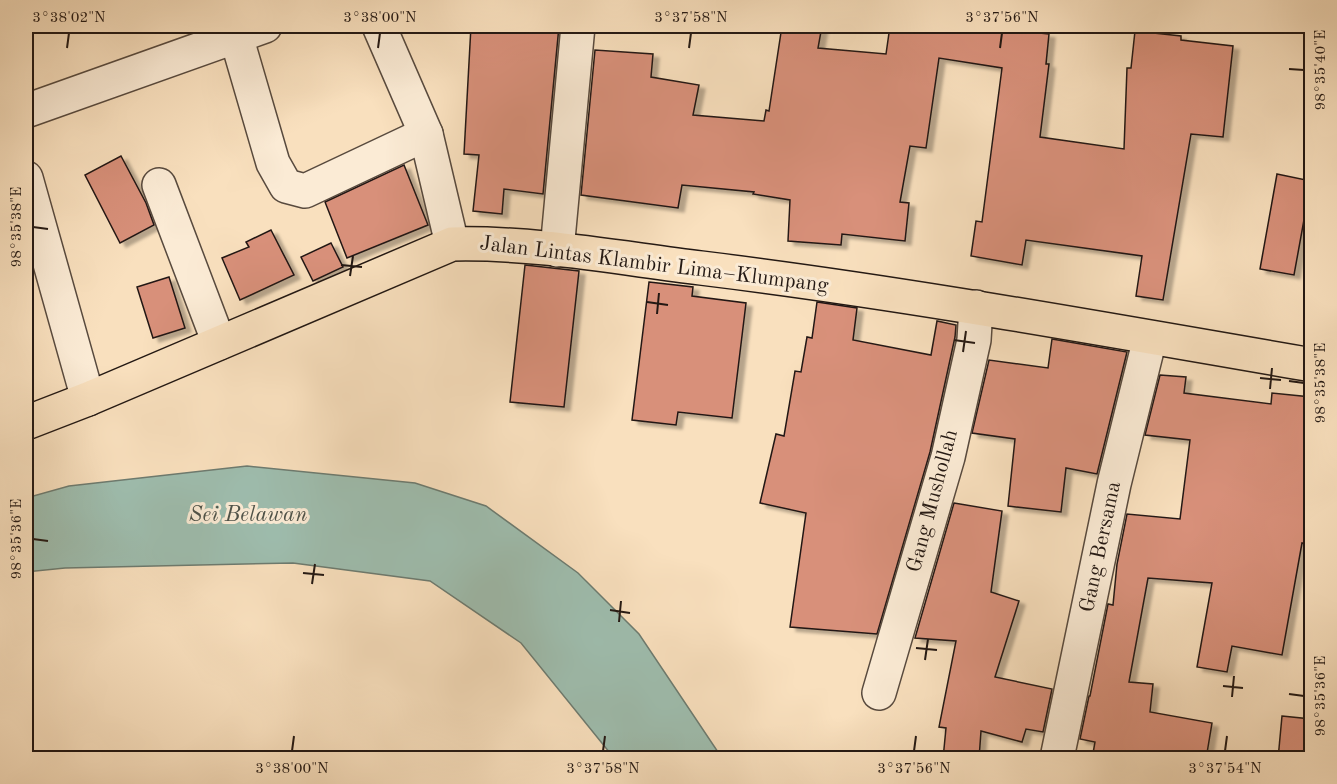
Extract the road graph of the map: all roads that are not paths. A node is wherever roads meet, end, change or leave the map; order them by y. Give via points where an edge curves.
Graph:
1 (379, 26) edge
2 (578, 26) edge
3 (251, 31) edge
4 (26, 111) edge
5 (426, 134) junction
6 (26, 178) edge
7 (159, 185) dead end
8 (452, 244) junction
9 (557, 250) junction
10 (976, 307) junction
11 (1150, 338) junction
12 (219, 343) junction
13 (1311, 365) edge
14 (88, 399) junction
15 (26, 423) edge
16 (879, 693) dead end
17 (1057, 759) edge

1 - 5 street
2 - 9 street
3 - 4 street
3 - 5 street via 273,164 286,186 305,191
5 - 8 street
6 - 14 street
7 - 12 street
8 - 9 main road, Jalan Lintas Klambir Lima–Klumpang via 488,243
8 - 12 main road, Jalan Lintas Klambir Lima–Klumpang
9 - 10 main road, Jalan Lintas Klambir Lima–Klumpang
10 - 11 main road, Jalan Lintas Klambir Lima–Klumpang
10 - 16 street, Gang Mushollah via 974,339 948,457
11 - 13 main road, Jalan Lintas Klambir Lima–Klumpang
11 - 17 street, Gang Bersama via 1114,484
12 - 14 main road, Jalan Lintas Klambir Lima–Klumpang
14 - 15 main road, Jalan Lintas Klambir Lima–Klumpang

